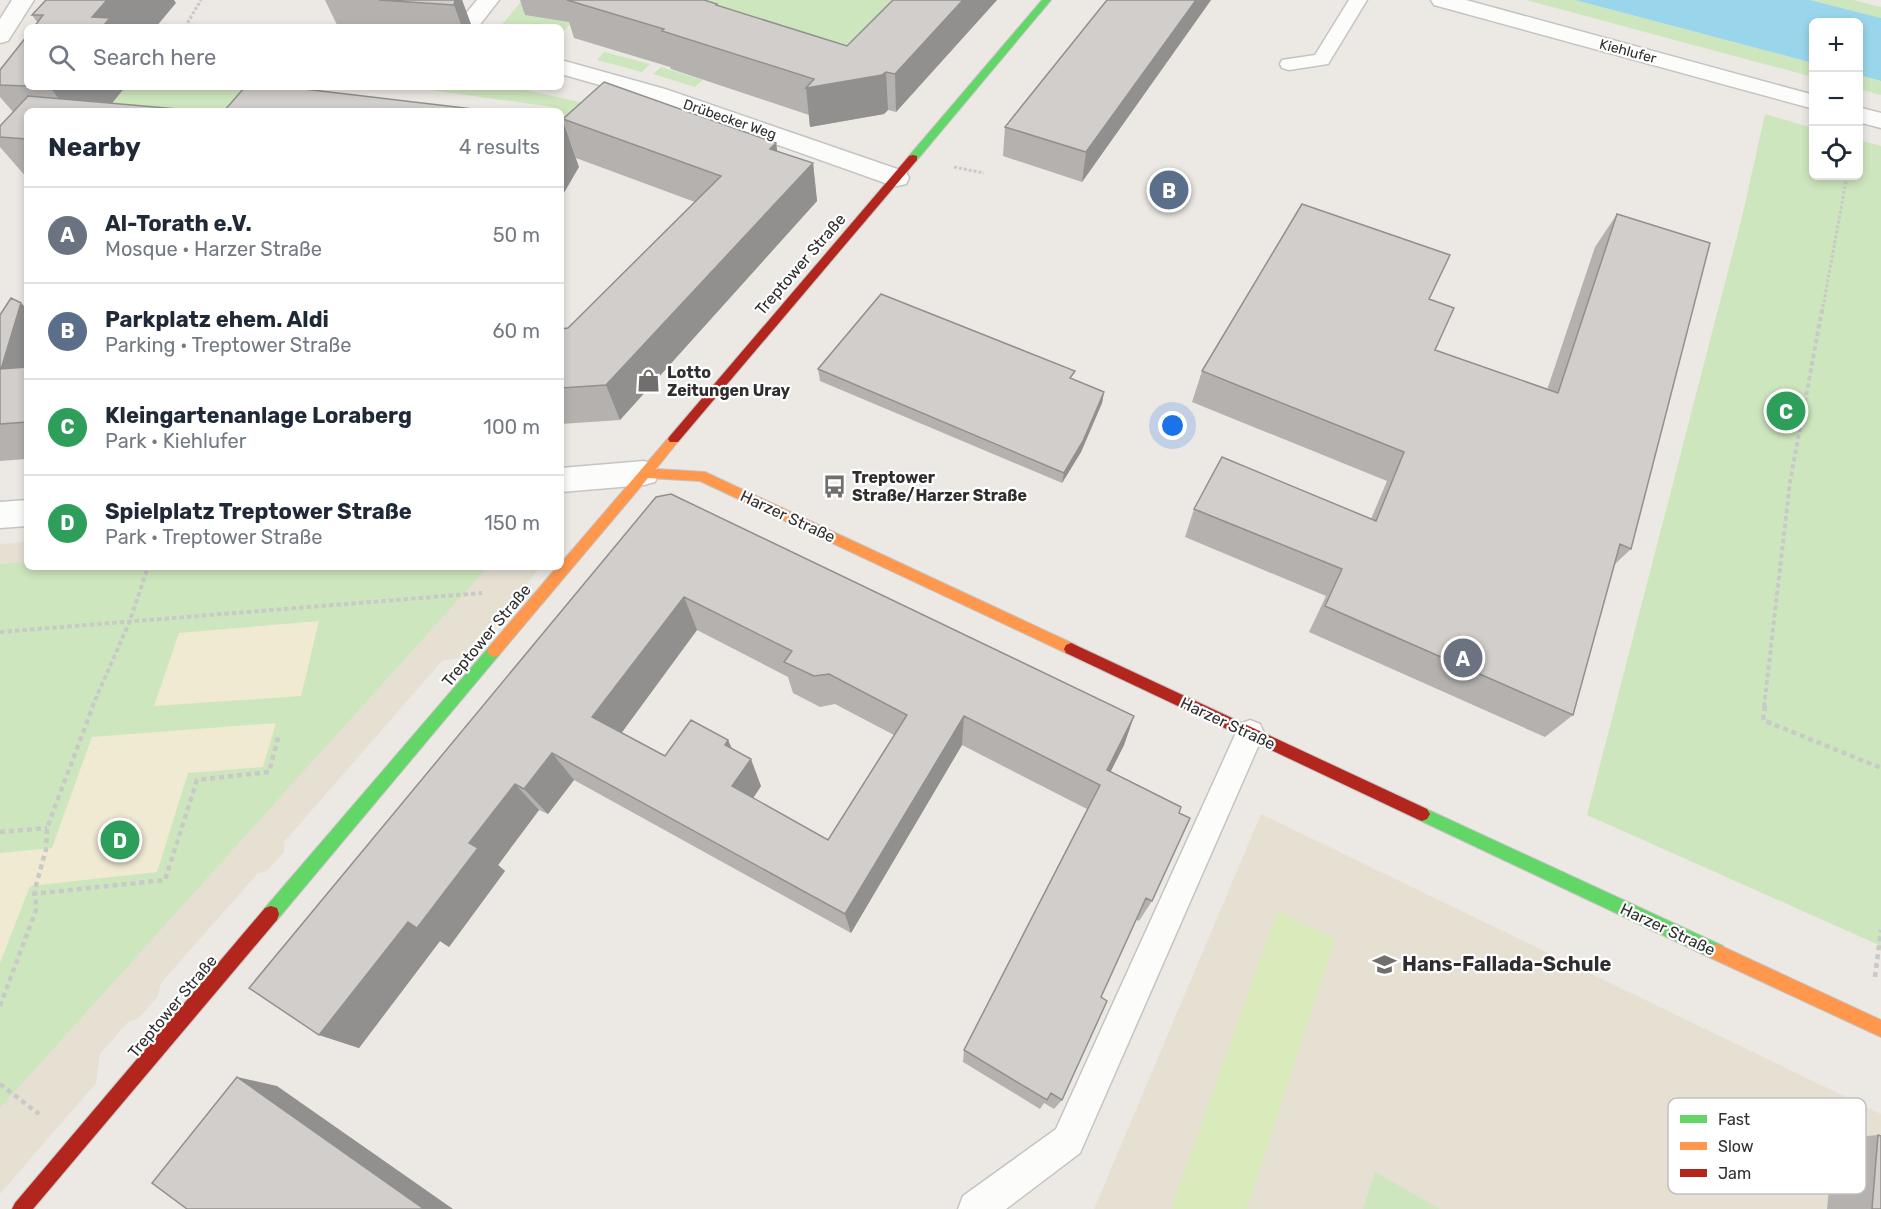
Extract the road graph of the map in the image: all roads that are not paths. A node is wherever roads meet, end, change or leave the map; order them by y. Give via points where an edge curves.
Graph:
1 (23, 0) edge
2 (488, 0) edge
3 (1047, 0) edge
4 (1358, 0) edge
5 (1442, 0) edge
6 (468, 24) edge
7 (0, 36) edge
8 (1289, 64) dead end
9 (564, 68) edge
10 (1809, 101) edge
11 (1863, 116) edge
12 (1881, 121) edge
13 (897, 177) junction
14 (644, 473) junction
15 (564, 480) edge
16 (24, 513) edge
17 (0, 515) edge
18 (564, 568) edge
19 (562, 570) edge
20 (1250, 733) junction
21 (1881, 1029) edge
22 (21, 1209) edge
23 (976, 1209) edge

1 - 7 street
2 - 6 street
3 - 13 street, Treptower Straße
4 - 8 lane via 1321,60
5 - 10 street, Kiehlufer
9 - 13 street, Drübecker Weg via 657,94
11 - 12 street
13 - 14 street, Treptower Straße
14 - 15 street, Harzer Straße
14 - 18 street, Treptower Straße
14 - 20 street, Harzer Straße via 701,476
16 - 17 street
19 - 22 street, Treptower Straße
20 - 21 street, Harzer Straße
20 - 23 lane via 1068,1142

